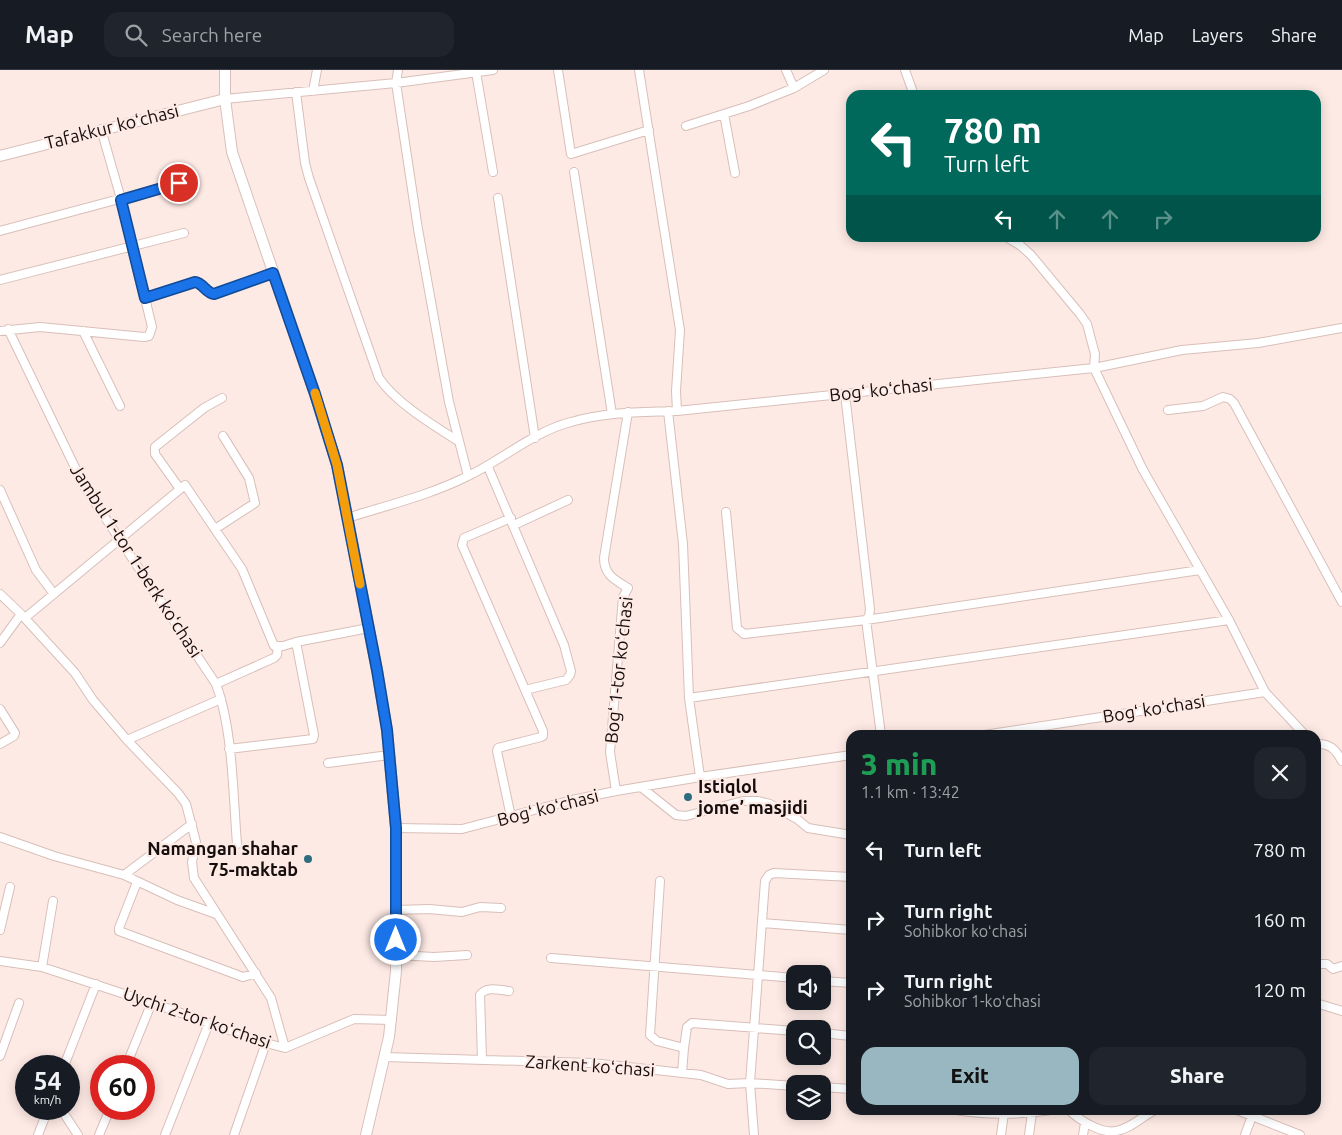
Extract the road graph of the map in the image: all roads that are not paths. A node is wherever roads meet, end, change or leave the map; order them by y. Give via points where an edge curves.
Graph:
1 (225, 70) edge
2 (318, 70) edge
3 (398, 70) edge
4 (489, 70) edge
5 (494, 70) edge
6 (558, 70) edge
7 (639, 70) edge
8 (786, 70) edge
9 (824, 70) edge
10 (905, 70) edge
11 (476, 72) junction
12 (444, 73) edge
13 (396, 83) junction
14 (794, 88) junction
15 (912, 90) edge
16 (313, 91) junction
17 (296, 92) junction
18 (225, 99) junction
19 (724, 114) junction
20 (686, 126) dead end
21 (101, 129) junction
22 (649, 130) junction
23 (0, 156) edge
24 (493, 172) dead end
25 (574, 172) dead end
26 (735, 173) dead end
27 (179, 183) dead end
28 (498, 198) dead end
29 (121, 200) junction
30 (0, 231) edge
31 (184, 233) dead end
32 (1014, 242) edge
33 (132, 247) junction
34 (273, 273) junction
35 (0, 280) edge
36 (145, 298) junction
37 (1342, 328) edge
38 (4, 330) edge
39 (83, 331) junction
40 (1094, 368) junction
41 (845, 394) junction
42 (222, 398) dead end
43 (120, 406) dead end
44 (1168, 410) dead end
45 (668, 411) junction
46 (677, 411) junction
47 (628, 412) junction
48 (612, 414) junction
49 (223, 436) dead end
50 (535, 438) junction
51 (458, 441) junction
52 (488, 466) junction
53 (468, 476) junction
54 (180, 489) junction
55 (0, 490) edge
56 (568, 500) dead end
57 (726, 512) dead end
58 (347, 518) junction
59 (512, 521) junction
60 (215, 530) junction
61 (120, 540) junction
62 (1200, 570) junction
63 (0, 594) edge
64 (54, 594) junction
65 (1342, 602) edge
66 (23, 616) junction
67 (866, 620) junction
68 (1229, 620) junction
69 (369, 628) junction
70 (0, 642) edge
71 (296, 642) junction
72 (278, 646) junction
73 (872, 671) junction
74 (216, 684) junction
75 (525, 690) junction
76 (1265, 692) junction
77 (689, 698) junction
78 (221, 699) junction
79 (0, 709) edge
80 (880, 730) edge
81 (1017, 730) edge
82 (1300, 730) edge
83 (127, 740) junction
84 (0, 744) edge
85 (1321, 744) edge
86 (229, 749) junction
87 (389, 755) junction
88 (846, 755) edge
89 (1342, 761) edge
90 (328, 763) dead end
91 (700, 777) junction
92 (641, 787) junction
93 (616, 791) junction
94 (512, 817) junction
95 (192, 824) junction
96 (396, 828) junction
97 (846, 835) edge
98 (0, 837) edge
99 (237, 844) dead end
100 (124, 875) junction
101 (846, 877) edge
102 (660, 881) dead end
103 (137, 882) junction
104 (10, 886) dead end
105 (53, 901) dead end
106 (501, 908) dead end
107 (396, 910) junction
108 (216, 914) junction
109 (762, 923) junction
110 (0, 930) edge
111 (846, 930) edge
112 (396, 955) junction
113 (467, 955) dead end
114 (551, 958) dead end
115 (0, 961) edge
116 (1321, 964) edge
117 (1342, 966) edge
118 (42, 967) junction
119 (654, 967) junction
120 (256, 973) junction
121 (758, 976) junction
122 (786, 978) edge
123 (831, 982) edge
124 (846, 983) edge
125 (96, 984) junction
126 (509, 990) dead end
127 (19, 1002) dead end
128 (152, 1002) junction
129 (1321, 1005) edge
130 (1342, 1011) edge
131 (392, 1020) junction
132 (209, 1022) junction
133 (754, 1028) junction
134 (786, 1030) edge
135 (831, 1034) edge
136 (846, 1035) edge
137 (266, 1043) junction
138 (285, 1048) junction
139 (684, 1048) junction
140 (68, 1055) edge
141 (130, 1055) edge
142 (0, 1056) edge
143 (384, 1057) junction
144 (482, 1059) junction
145 (682, 1073) junction
146 (750, 1083) junction
147 (786, 1085) edge
148 (831, 1088) edge
149 (846, 1089) edge
150 (1007, 1115) edge
151 (1032, 1115) edge
152 (1076, 1115) edge
153 (1138, 1115) edge
154 (1147, 1115) edge
155 (1252, 1116) joint
156 (1140, 1119) junction
157 (44, 1120) edge
158 (68, 1120) edge
159 (105, 1120) edge
160 (1085, 1122) junction
161 (237, 1126) junction
162 (38, 1135) edge
163 (78, 1135) edge
164 (99, 1135) edge
165 (165, 1135) edge
166 (234, 1135) edge
167 (243, 1135) edge
168 (366, 1135) edge
169 (754, 1135) edge
170 (1001, 1135) edge
171 (1029, 1135) edge
172 (1083, 1135) edge
173 (1245, 1135) edge
174 (1300, 1135) edge

1 - 18 main road
2 - 16 street
3 - 13 street
4 - 5 street
4 - 11 street
6 - 22 street via 571,154
7 - 22 street
8 - 14 street
9 - 14 street
10 - 15 street
11 - 12 street
11 - 24 street
12 - 13 street
13 - 16 street
13 - 51 street via 418,229
14 - 19 street
16 - 17 street
17 - 18 street
17 - 51 street via 309,178 379,378 421,416
18 - 21 main road, Tafakkur koʻchasi
18 - 34 main road via 232,152
19 - 20 street
19 - 26 street
21 - 23 main road, Tafakkur koʻchasi
21 - 29 street
22 - 46 street via 680,330
25 - 48 street
27 - 29 street
28 - 50 street
29 - 30 street
29 - 33 street
31 - 33 street
32 - 40 street via 1053,279 1084,319 1095,354
33 - 35 street
33 - 36 street
34 - 36 street via 214,294 195,282
34 - 58 main road via 337,465
36 - 39 street via 152,327 148,337
37 - 40 street, Bogʻ koʻchasi via 1258,343 1182,350
38 - 39 street via 40,327
38 - 61 street, Jambul 1-tor 1-berk koʻchasi via 78,476
39 - 43 street
40 - 41 street, Bogʻ koʻchasi
40 - 62 street via 1143,470
41 - 46 street, Bogʻ koʻchasi
41 - 67 street via 870,608
42 - 54 street via 204,408 155,447 155,454
44 - 65 street via 1203,406 1223,397 1234,402
45 - 46 street, Bogʻ koʻchasi
45 - 47 street, Bogʻ koʻchasi
45 - 77 street via 683,544
47 - 48 street, Bogʻ koʻchasi
47 - 93 street, Bogʻ 1-tor koʻchasi via 604,558 610,576 628,588 623,597 610,752
48 - 50 street, Bogʻ koʻchasi via 570,422
49 - 60 street via 249,478 255,503
50 - 52 street, Bogʻ koʻchasi
51 - 53 street
52 - 53 street, Bogʻ koʻchasi
52 - 59 street
53 - 58 street, Bogʻ koʻchasi via 444,488
54 - 60 street via 185,486
54 - 61 street
55 - 64 street via 36,570
56 - 59 street
57 - 67 street via 739,631 748,634
58 - 69 main road
59 - 75 street via 564,645 571,671 566,680
59 - 75 street via 464,538 462,545
60 - 72 street via 242,569 273,645
61 - 64 street
61 - 74 street, Jambul 1-tor 1-berk koʻchasi
62 - 67 street
62 - 68 street
63 - 66 street
64 - 66 street
66 - 70 street
66 - 83 street via 75,673
67 - 73 street
68 - 73 street
68 - 76 street
69 - 71 street
69 - 87 main road
71 - 72 street
71 - 86 street via 313,739
72 - 74 street via 274,658
73 - 77 street
73 - 80 street
74 - 78 street, Jambul 1-tor 1-berk koʻchasi
75 - 94 street via 543,733 541,737 498,748
76 - 81 street, Bogʻ koʻchasi
76 - 82 street
77 - 91 street
78 - 83 street
78 - 86 street
79 - 84 street via 15,733
83 - 95 street via 178,793 186,804
85 - 89 street via 1331,746
86 - 99 street
87 - 90 street
87 - 96 main road
88 - 91 street, Bogʻ koʻchasi
91 - 92 street, Bogʻ koʻchasi
92 - 93 street, Bogʻ koʻchasi
92 - 97 street via 676,815 686,816 758,800 776,807 808,828
93 - 94 street, Bogʻ koʻchasi
94 - 96 street, Bogʻ koʻchasi via 462,830
95 - 100 street
95 - 108 street via 196,842 192,862 194,878
96 - 107 main road
98 - 100 street
100 - 103 street
101 - 109 street via 769,875 765,881
102 - 119 street
103 - 108 street
103 - 120 street via 119,928 121,932 243,977
104 - 110 street
105 - 118 street
106 - 107 street via 480,907 462,912
107 - 112 main road
108 - 120 street
109 - 111 street
109 - 121 street
112 - 113 street
112 - 131 main road
114 - 119 street
115 - 118 street, Uychi 2-tor koʻchasi
116 - 117 street via 1333,969
118 - 125 street, Uychi 2-tor koʻchasi
119 - 121 street
119 - 139 street via 650,1035 657,1041
120 - 138 street via 271,998
121 - 122 street
121 - 133 street
123 - 124 street
125 - 128 street, Uychi 2-tor koʻchasi
125 - 140 street
126 - 144 street via 488,990 480,995
127 - 142 street
128 - 132 street, Uychi 2-tor koʻchasi
128 - 141 street
129 - 130 street
131 - 138 street, Uychi 2-tor koʻchasi via 354,1019
131 - 143 main road
132 - 137 street, Uychi 2-tor koʻchasi
132 - 165 street
133 - 134 street
133 - 139 street via 692,1023 687,1027
133 - 146 street
135 - 136 street
137 - 138 street, Uychi 2-tor koʻchasi
137 - 161 street
139 - 145 street
143 - 144 street, Zarkent koʻchasi
143 - 168 main road
144 - 145 street, Zarkent koʻchasi via 592,1063
145 - 146 street, Zarkent koʻchasi via 728,1084
146 - 147 street, Zarkent koʻchasi
146 - 169 street
148 - 149 street
150 - 170 street
151 - 171 street
152 - 160 street
153 - 156 street
154 - 156 street
155 - 173 street
155 - 174 street
156 - 160 street via 1117,1131
157 - 162 street
158 - 163 street
159 - 164 street
160 - 172 street
161 - 166 street
161 - 167 street

